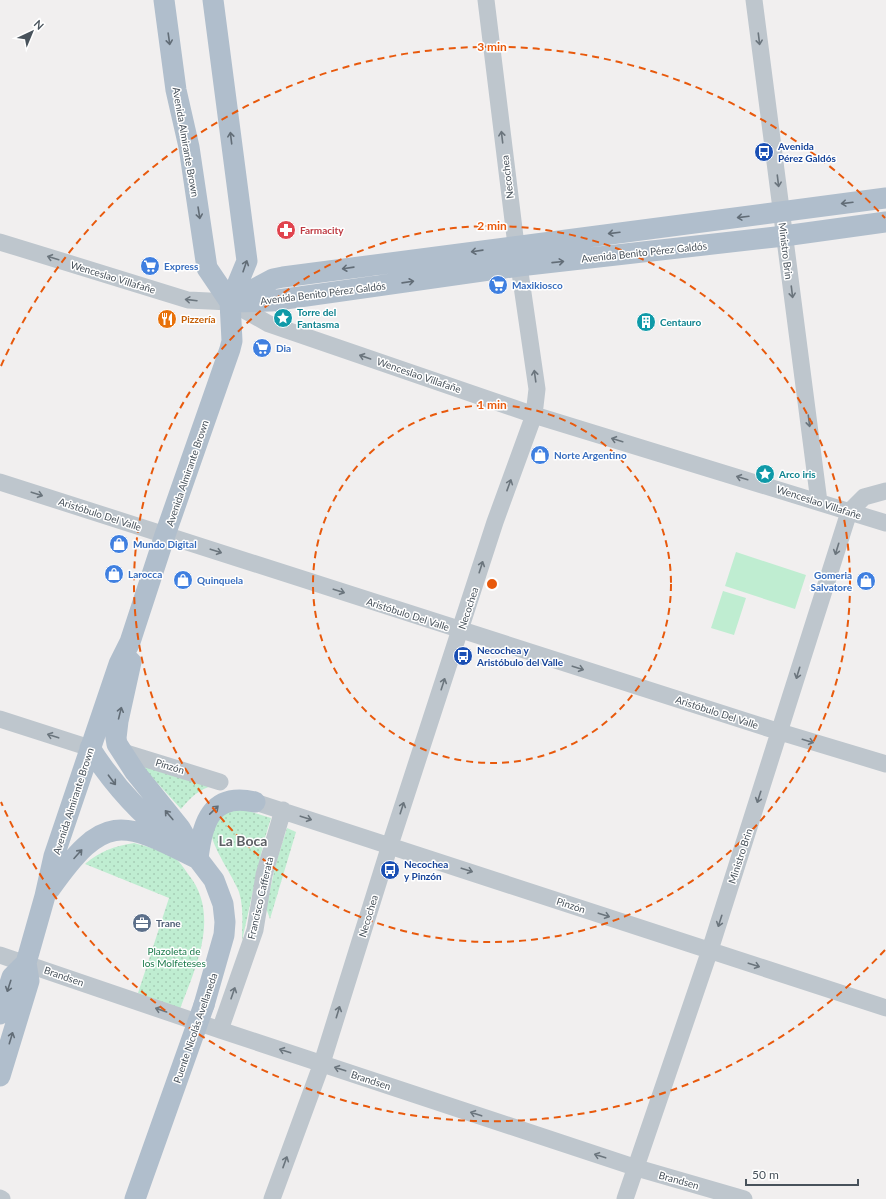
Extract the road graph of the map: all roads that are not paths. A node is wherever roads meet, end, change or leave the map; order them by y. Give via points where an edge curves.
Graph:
1 (164, 0) edge
2 (213, 0) edge
3 (486, 0) edge
4 (754, 0) edge
5 (886, 198) edge
6 (782, 212) junction
7 (886, 222) edge
8 (784, 236) junction
9 (0, 242) edge
10 (516, 245) junction
11 (519, 266) junction
12 (230, 302) junction
13 (534, 415) junction
14 (0, 482) edge
15 (886, 490) edge
16 (819, 502) junction
17 (849, 512) junction
18 (886, 524) edge
19 (165, 535) junction
20 (461, 630) junction
21 (130, 642) junction
22 (0, 719) edge
23 (780, 732) junction
24 (90, 748) junction
25 (120, 751) junction
26 (886, 764) edge
27 (220, 782) dead end
28 (255, 802) joint
29 (283, 810) junction
30 (390, 845) junction
31 (198, 859) junction
32 (46, 896) junction
33 (710, 950) junction
34 (0, 955) edge
35 (26, 963) junction
36 (886, 1008) edge
37 (0, 1014) edge
38 (220, 1030) junction
39 (322, 1063) junction
40 (0, 1076) edge
41 (637, 1168) junction
42 (134, 1199) edge
43 (272, 1199) edge
44 (625, 1199) edge
45 (744, 1199) edge

1 -> 12 main road, Avenida Almirante Brown via 176,90 189,147 207,268
12 -> 2 main road, Avenida Almirante Brown via 248,261
10 -> 3 street, Necochea
4 -> 6 street, Ministro Brin
5 -> 6 main road, Avenida Benito Pérez Galdós
6 - 8 street, Ministro Brin
6 -> 10 main road, Avenida Benito Pérez Galdós
7 - 8 main road, Avenida Benito Pérez Galdós
11 -> 8 main road, Avenida Benito Pérez Galdós
8 -> 16 street, Ministro Brin
12 -> 9 street, Wenceslao Villafañe via 188,300
10 - 11 street, Necochea
10 -> 12 main road, Avenida Benito Pérez Galdós via 282,277 273,279
12 -> 11 main road, Avenida Benito Pérez Galdós via 271,301
13 -> 11 street, Necochea via 537,389
13 -> 12 street, Wenceslao Villafañe via 268,324
12 - 19 main road, Avenida Almirante Brown via 232,341
16 -> 13 street, Wenceslao Villafañe
20 -> 13 street, Necochea via 495,522
14 -> 19 street, Aristóbulo Del Valle
15 - 17 street via 864,497
16 - 17 street, Wenceslao Villafañe
17 - 18 street, Wenceslao Villafañe
17 -> 23 street, Ministro Brin
19 -> 20 street, Aristóbulo Del Valle
19 - 21 main road, Avenida Almirante Brown
20 -> 23 street, Aristóbulo Del Valle
30 -> 20 street, Necochea
21 - 24 main road, Avenida Almirante Brown via 119,664
25 -> 21 main road, Avenida Almirante Brown via 116,738 131,668
24 -> 22 street
23 -> 26 street, Aristóbulo Del Valle
23 -> 33 street, Ministro Brin
24 -> 31 main road, Puente Nicolás Avellaneda via 120,791 160,830
24 - 32 main road, Avenida Almirante Brown via 54,856
25 - 27 street, Pinzón
31 -> 25 main road, Puente Nicolás Avellaneda via 180,828
28 - 29 street, Pinzón
31 -> 28 main road via 203,828 215,808 232,800
29 -> 30 street, Pinzón
38 -> 29 street, Francisco Cafferata via 254,930 264,875
30 -> 33 street, Pinzón
39 -> 30 street, Necochea
32 -> 31 main road via 85,846 98,836 114,830 131,830 155,837
31 - 42 main road, Puente Nicolás Avellaneda, bridge via 210,874 220,894 225,922 220,951 204,1005
32 - 35 main road, Avenida Almirante Brown
33 -> 36 street, Pinzón
33 - 41 street, Ministro Brin
34 - 35 street, Brandsen
35 -> 37 main road, Avenida Almirante Brown via 12,977
38 -> 35 street, Brandsen
40 -> 35 main road, Avenida Almirante Brown via 29,981
39 -> 38 street, Brandsen
41 -> 39 street, Brandsen
43 -> 39 street, Necochea
41 - 44 street, Ministro Brin
41 - 45 street, Brandsen

